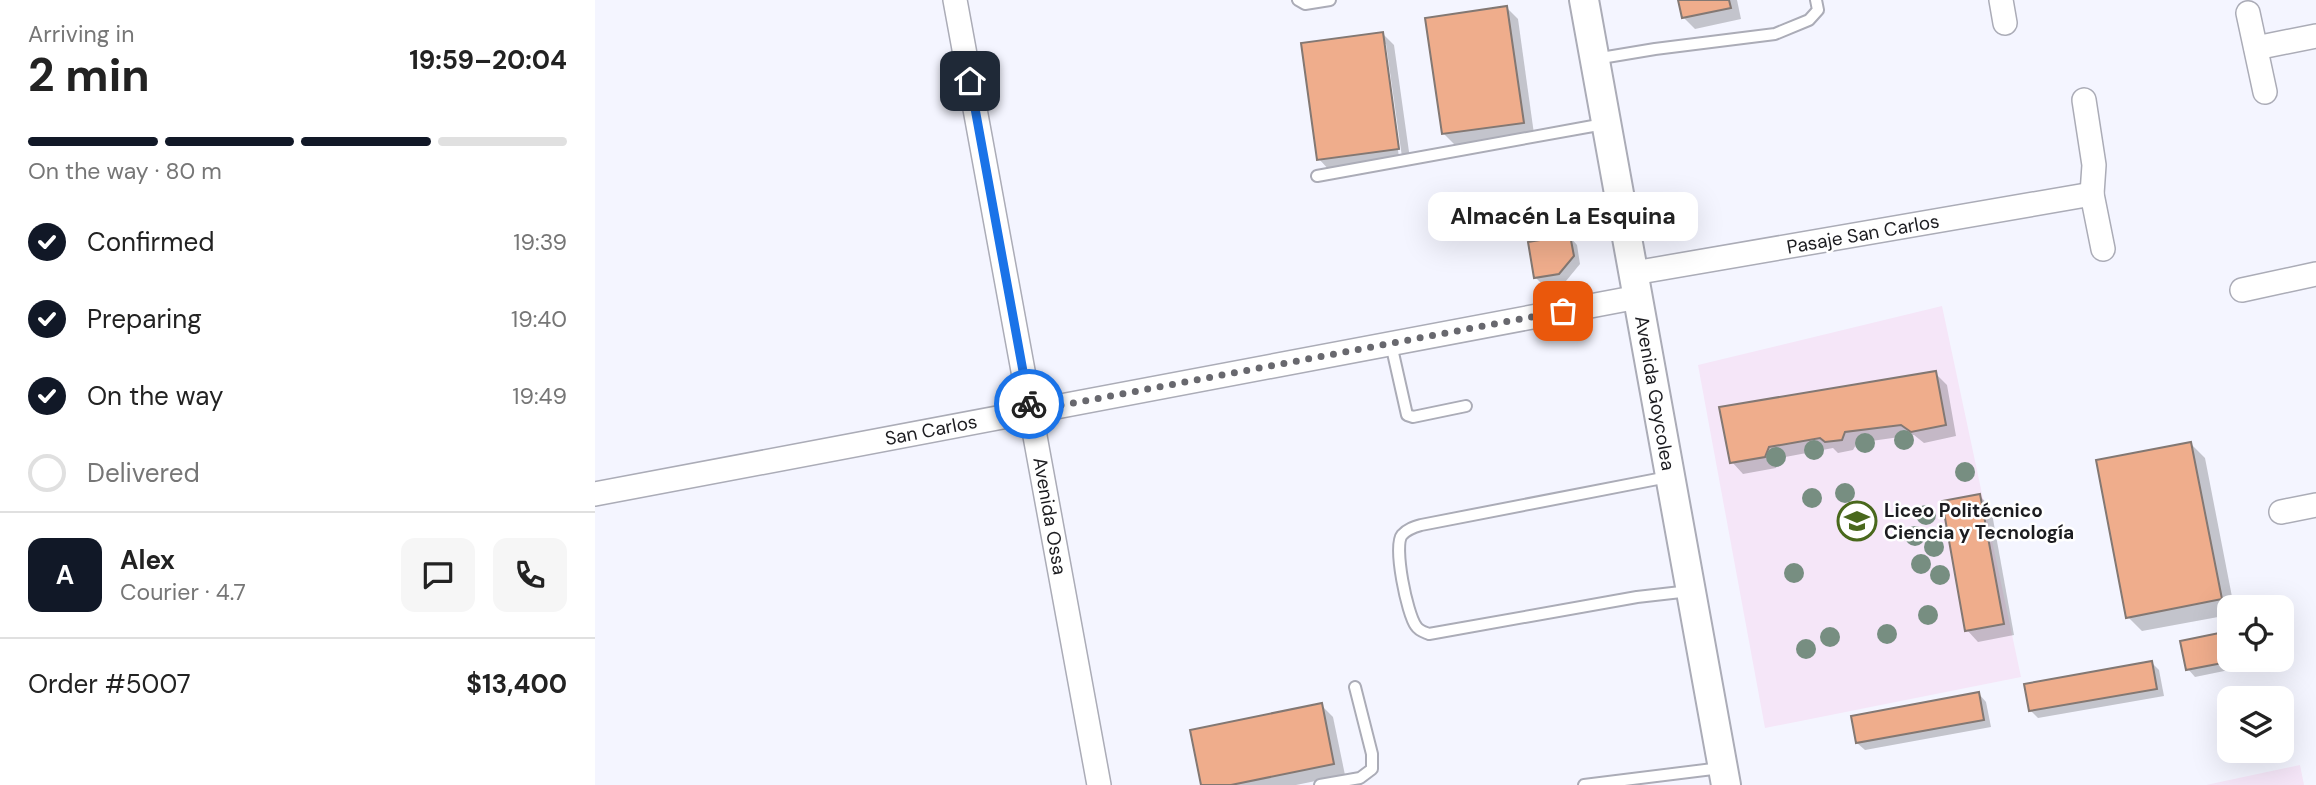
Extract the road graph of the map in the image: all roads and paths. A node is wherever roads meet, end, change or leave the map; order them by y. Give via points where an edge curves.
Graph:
1 (955, 0) edge
2 (1298, 0) edge
3 (1329, 0) edge
4 (1584, 0) edge
5 (1816, 0) edge
6 (2001, 0) edge
7 (2248, 13) dead end
8 (2005, 23) dead end
9 (2316, 37) edge
10 (2256, 48) junction
11 (1595, 59) junction
12 (2265, 92) dead end
13 (2084, 100) dead end
14 (1607, 123) junction
15 (1317, 176) dead end
16 (2092, 194) junction
17 (2103, 249) dead end
18 (2316, 274) edge
19 (1636, 285) junction
20 (2242, 290) dead end
21 (1391, 344) junction
22 (1466, 406) dead end
23 (1031, 411) junction
24 (1671, 477) junction
25 (595, 494) edge
26 (2316, 505) edge
27 (2281, 512) dead end
28 (1691, 590) junction
29 (1355, 687) dead end
30 (1725, 776) edge
31 (1098, 785) edge
32 (1320, 785) edge
33 (1584, 785) edge

1 - 23 street, Avenida Ossa
2 - 3 lane via 1305,4
4 - 11 street, Avenida Goycolea
5 - 11 lane via 1818,10 1809,20 1775,34
6 - 8 street
7 - 10 street
9 - 10 street
10 - 12 street
11 - 14 street, Avenida Goycolea
13 - 16 street via 2094,165
14 - 15 lane
14 - 19 street, Avenida Goycolea
16 - 17 street
16 - 19 street, Pasaje San Carlos
18 - 20 street
19 - 21 street, San Carlos
19 - 24 street, Avenida Goycolea
21 - 22 lane via 1407,415
21 - 23 street, San Carlos
23 - 25 street, San Carlos
23 - 31 street, Avenida Ossa
24 - 28 street, Avenida Goycolea
24 - 28 lane via 1421,525 1402,535 1399,556 1411,616 1421,631 1429,634
26 - 27 street
28 - 30 street, Avenida Goycolea
29 - 32 lane via 1372,754 1371,769 1360,778
30 - 33 lane

